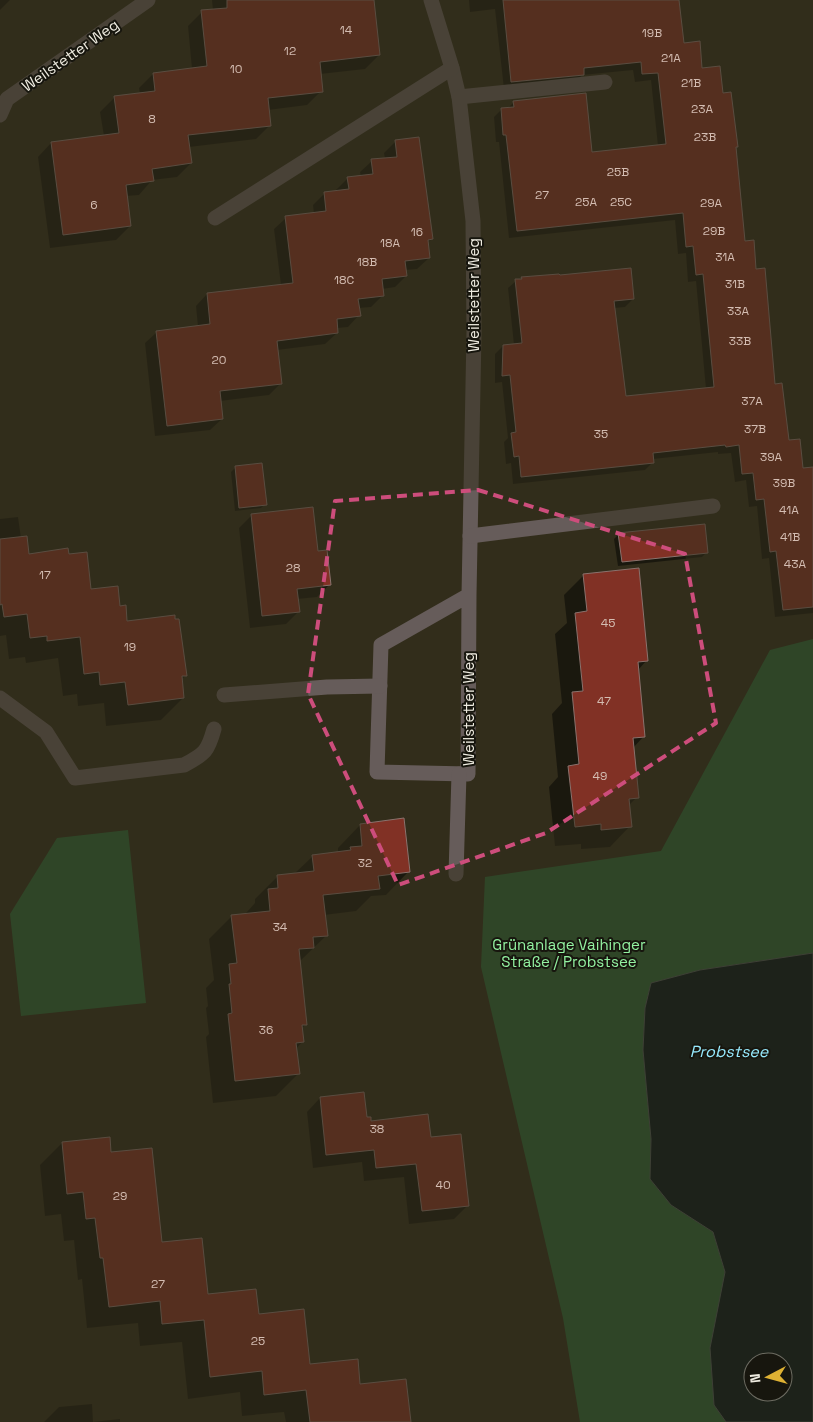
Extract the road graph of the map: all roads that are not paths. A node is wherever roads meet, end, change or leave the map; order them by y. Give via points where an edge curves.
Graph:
1 (148, 0) edge
2 (431, 0) edge
3 (452, 68) junction
4 (605, 82) dead end
5 (459, 97) junction
6 (0, 115) edge
7 (215, 218) dead end
8 (713, 506) dead end
9 (470, 536) junction
10 (469, 595) junction
11 (380, 686) junction
12 (224, 695) dead end
13 (0, 698) edge
14 (214, 729) dead end
15 (459, 774) junction
16 (456, 874) dead end

1 - 6 street, Weilstetter Weg via 7,99
2 - 3 street, Weilstetter Weg
3 - 5 street, Weilstetter Weg
3 - 7 street
4 - 5 street
5 - 9 street, Weilstetter Weg via 473,220
8 - 9 street
9 - 10 street, Weilstetter Weg
10 - 11 street, Weilstetter Weg via 381,645
10 - 15 street, Weilstetter Weg via 468,774
11 - 12 street
11 - 15 street, Weilstetter Weg via 378,772
13 - 14 street via 46,732 75,778 184,765 199,757 209,746
15 - 16 street

